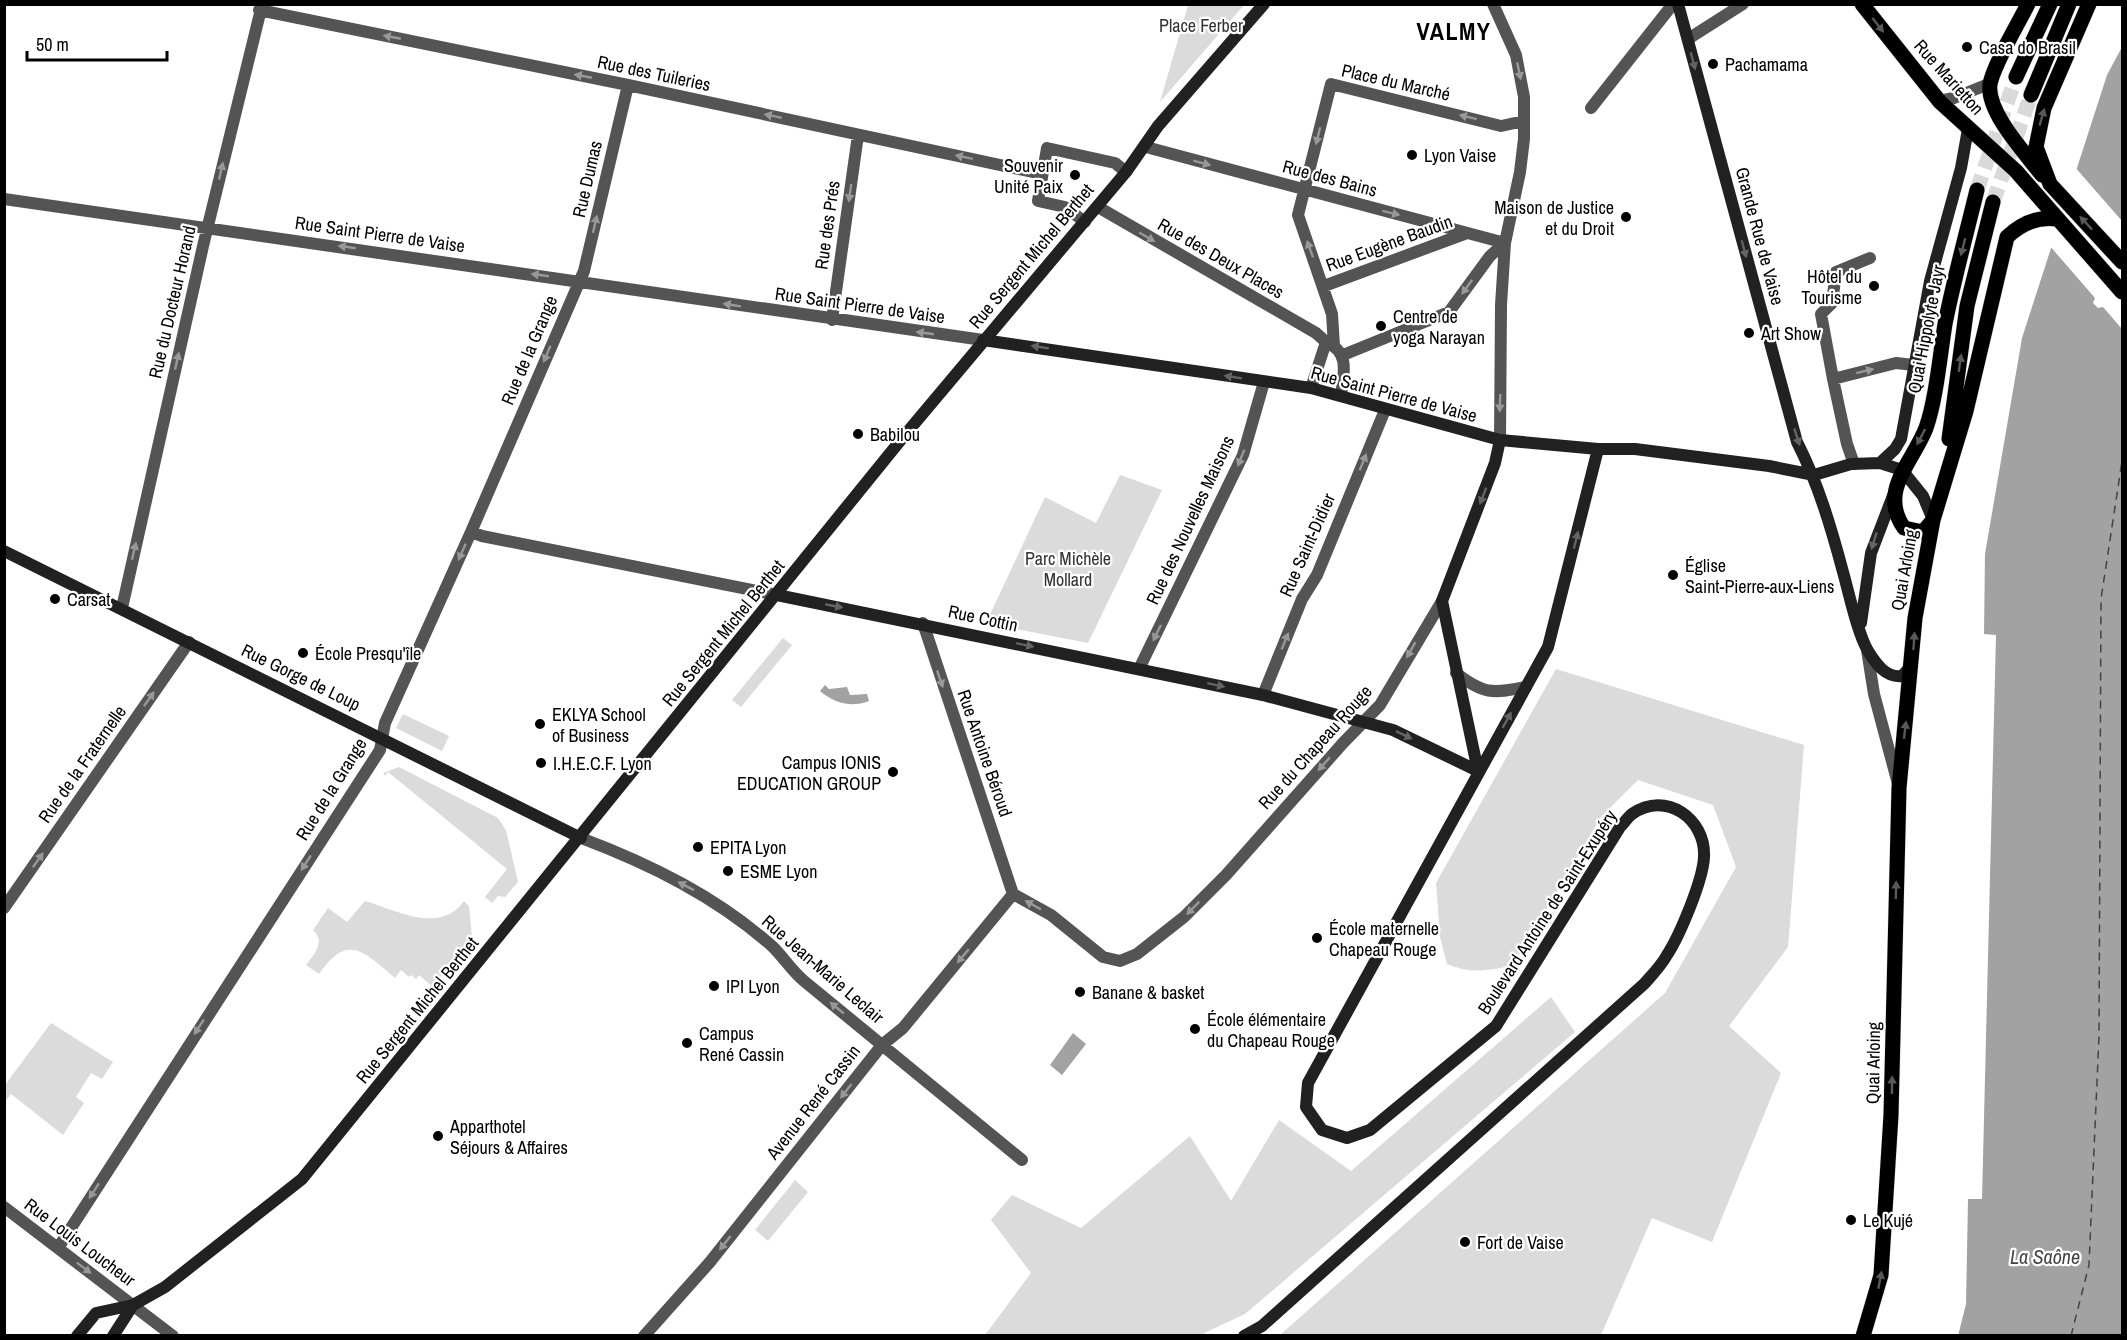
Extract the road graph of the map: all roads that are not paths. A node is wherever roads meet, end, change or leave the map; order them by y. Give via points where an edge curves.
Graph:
1 (1264, 4) edge
2 (1673, 4) edge
3 (1678, 4) edge
4 (1743, 4) edge
5 (1863, 4) edge
6 (2028, 4) edge
7 (2050, 4) edge
8 (2069, 4) edge
9 (2090, 4) edge
10 (260, 7) edge
11 (1499, 8) edge
12 (1688, 39) junction
13 (2016, 77) tunnel mouth
14 (1990, 83) junction
15 (628, 85) junction
16 (2031, 95) tunnel mouth
17 (1939, 101) junction
18 (1591, 108) dead end
19 (1524, 121) junction
20 (1968, 129) junction
21 (858, 135) junction
22 (1146, 147) junction
23 (1126, 172) junction
24 (1042, 174) junction
25 (2046, 178) junction
26 (1304, 190) junction
27 (1977, 190) tunnel mouth
28 (4, 199) edge
29 (1993, 202) tunnel mouth
30 (1098, 207) junction
31 (2057, 219) junction
32 (1085, 222) junction
33 (208, 228) junction
34 (1467, 233) junction
35 (1505, 243) junction
36 (1870, 258) dead end
37 (2122, 262) edge
38 (579, 281) junction
39 (1324, 286) junction
40 (2122, 292) edge
41 (832, 320) junction
42 (983, 340) junction
43 (1330, 344) junction
44 (1343, 355) junction
45 (1914, 365) junction
46 (1833, 378) junction
47 (1264, 382) junction
48 (1311, 388) junction
49 (1341, 395) junction
50 (1385, 410) junction
51 (1500, 440) junction
52 (1598, 449) junction
53 (1880, 463) junction
54 (1854, 464) junction
55 (1902, 470) junction
56 (1814, 475) junction
57 (1944, 483) junction
58 (1896, 487) junction
59 (1933, 519) junction
60 (471, 532) junction
61 (4, 551) edge
62 (777, 595) junction
63 (1442, 601) junction
64 (122, 608) junction
65 (923, 623) junction
66 (1860, 627) junction
67 (189, 642) junction
68 (1867, 650) junction
69 (1912, 664) junction
70 (1139, 669) junction
71 (1456, 673) junction
72 (1526, 687) junction
73 (1263, 695) junction
74 (1363, 721) junction
75 (381, 737) junction
76 (1478, 771) junction
77 (1899, 788) junction
78 (581, 837) junction
79 (1013, 894) junction
80 (4, 908) edge
81 (882, 1045) junction
82 (1022, 1160) dead end
83 (4, 1207) edge
84 (58, 1248) junction
85 (133, 1305) junction
86 (77, 1335) edge
87 (113, 1335) edge
88 (173, 1335) edge
89 (644, 1335) edge
90 (1244, 1335) edge
91 (1863, 1335) edge

1 - 22 street, Rue Sergent Michel Berthet via 1158,126
2 - 18 street
3 - 12 street, Grande Rue de Vaise
4 - 12 street
5 -> 17 main road, Rue Marietton
6 - 14 main road
7 - 13 main road
8 - 16 main road
25 -> 9 main road via 2036,147 2039,126
15 -> 10 street, Rue des Tuileries
33 -> 10 street, Rue du Docteur Horand
11 -> 19 street via 1516,55
12 -> 56 street, Grande Rue de Vaise via 1797,442
14 - 17 street
14 - 25 main road via 1992,100 2001,118 2018,146
21 -> 15 street, Rue des Tuileries
38 -> 15 street, Rue Dumas
17 - 20 main road, Rue Marietton
19 -> 26 street, Place du Marché via 1501,126 1331,84
19 - 35 street, Rue du Chapeau Rouge via 1520,172
20 - 31 main road, Rue Marietton via 2016,171
20 - 45 street, Quai Hippolyte Jayr via 1930,281
24 -> 21 street, Rue des Tuileries
21 -> 41 street, Rue des Prés
22 - 23 street, Rue Sergent Michel Berthet
22 -> 26 street, Rue des Bains
23 - 24 street via 1115,163 1047,147
23 - 30 street, Rue Sergent Michel Berthet
24 - 32 street via 1038,201 1065,207
37 -> 25 main road
26 -> 34 street, Rue des Bains
39 -> 26 street via 1298,215
27 -> 55 main road, Quai Hippolyte Jayr via 1950,298 1926,427
28 - 33 street, Rue Saint Pierre de Vaise
57 -> 29 main road, Quai Hippolyte Jayr via 1967,306
30 - 32 street, Rue Sergent Michel Berthet
30 -> 43 street, Rue des Deux Places
31 - 40 main road, Rue Marietton
31 - 57 main road via 2030,222 2007,237 1966,411
32 - 42 street, Rue Sergent Michel Berthet
38 -> 33 street, Rue Saint Pierre de Vaise
64 -> 33 street, Rue du Docteur Horand
34 - 35 street, Rue des Bains
34 - 39 street, Rue Eugène Baudin
35 -> 44 street via 1490,256 1449,312
35 -> 51 street, Rue du Chapeau Rouge
36 - 46 street via 1836,272 1832,303 1821,314
41 -> 38 street, Rue Saint Pierre de Vaise
38 -> 60 street, Rue de la Grange
39 - 43 street via 1332,314
42 -> 41 street, Rue Saint Pierre de Vaise
47 -> 42 street, Rue Saint Pierre de Vaise
42 - 62 street, Rue Sergent Michel Berthet
43 - 44 street, Rue des Deux Places
43 - 48 street
44 - 49 street
46 -> 45 street via 1896,363
45 - 53 street, Quai Hippolyte Jayr via 1905,421 1895,449
46 - 54 street
47 - 48 street, Rue Saint Pierre de Vaise
47 -> 70 street, Rue des Nouvelles Maisons via 1243,455
48 - 49 street, Rue Saint Pierre de Vaise
49 - 50 street, Rue Saint Pierre de Vaise
50 - 51 street, Rue Saint Pierre de Vaise
73 -> 50 street, Rue Saint-Didier
51 - 52 street, Rue Saint Pierre de Vaise
51 -> 63 street, Rue du Chapeau Rouge via 1495,463
52 - 56 street, Rue Saint Pierre de Vaise via 1635,449
72 -> 52 street, Boulevard Antoine de Saint-Exupéry via 1548,647
53 - 54 street
53 - 55 street
54 - 56 street
55 - 58 main road, Quai Hippolyte Jayr
55 - 59 street via 1923,496
56 - 66 street, Quai Arloing
57 - 59 main road, Quai Arloing
58 - 59 main road, Quai Hippolyte Jayr via 1894,515 1904,528 1923,532
58 -> 66 street via 1871,553
69 -> 59 main road, Quai Arloing via 1921,576
60 - 62 street, Rue Cottin
60 -> 75 street, Rue de la Grange
61 - 64 street, Rue Gorge de Loup
62 -> 65 street, Rue Cottin
62 - 78 street, Rue Sergent Michel Berthet
63 - 71 street
63 -> 74 street, Rue du Chapeau Rouge via 1380,705
64 - 67 street, Rue Gorge de Loup
65 -> 70 street, Rue Cottin
65 -> 79 street, Rue Antoine Béroud
66 - 68 street, Quai Arloing
67 - 75 street, Rue Gorge de Loup
80 -> 67 street, Rue de la Fraternelle
68 - 69 street, Quai Arloing via 1886,674 1894,677 1902,676
68 - 77 street, Quai Arloing via 1874,694
77 -> 69 main road, Quai Arloing
70 -> 73 street, Rue Cottin
71 - 72 street via 1477,689 1497,693
71 - 76 street
76 -> 72 street, Boulevard Antoine de Saint-Exupéry
73 - 74 street, Rue Cottin
74 -> 76 street, Rue Cottin via 1393,730
74 -> 79 street, Rue du Chapeau Rouge via 1226,875 1184,917 1129,958 1120,961 1103,957 1051,915
75 - 78 street, Rue Gorge de Loup
75 -> 84 street, Rue de la Grange via 380,750
76 - 90 street, Boulevard Antoine de Saint-Exupéry via 1308,1083 1306,1107 1322,1130 1347,1138 1370,1130 1496,1026 1632,813 1664,805 1690,817 1703,842 1699,884 1668,955 1644,984 1262,1326
91 -> 77 main road, Quai Arloing via 1881,1275 1891,1115
81 -> 78 street, Rue Jean-Marie Leclair via 796,975 775,949 725,909 628,856
78 - 85 street, Rue Sergent Michel Berthet via 302,1179 165,1287
79 -> 81 street, Avenue René Cassin via 903,1028
81 - 82 street, Rue Jean-Marie Leclair
81 -> 89 street, Avenue René Cassin via 710,1262
83 - 84 street, Rue Louis Loucheur
84 -> 85 street, Rue Louis Loucheur
85 - 86 street, Rue Sergent Michel Berthet via 96,1313
85 - 87 street, Rue Sergent Michel Berthet
85 - 88 street

